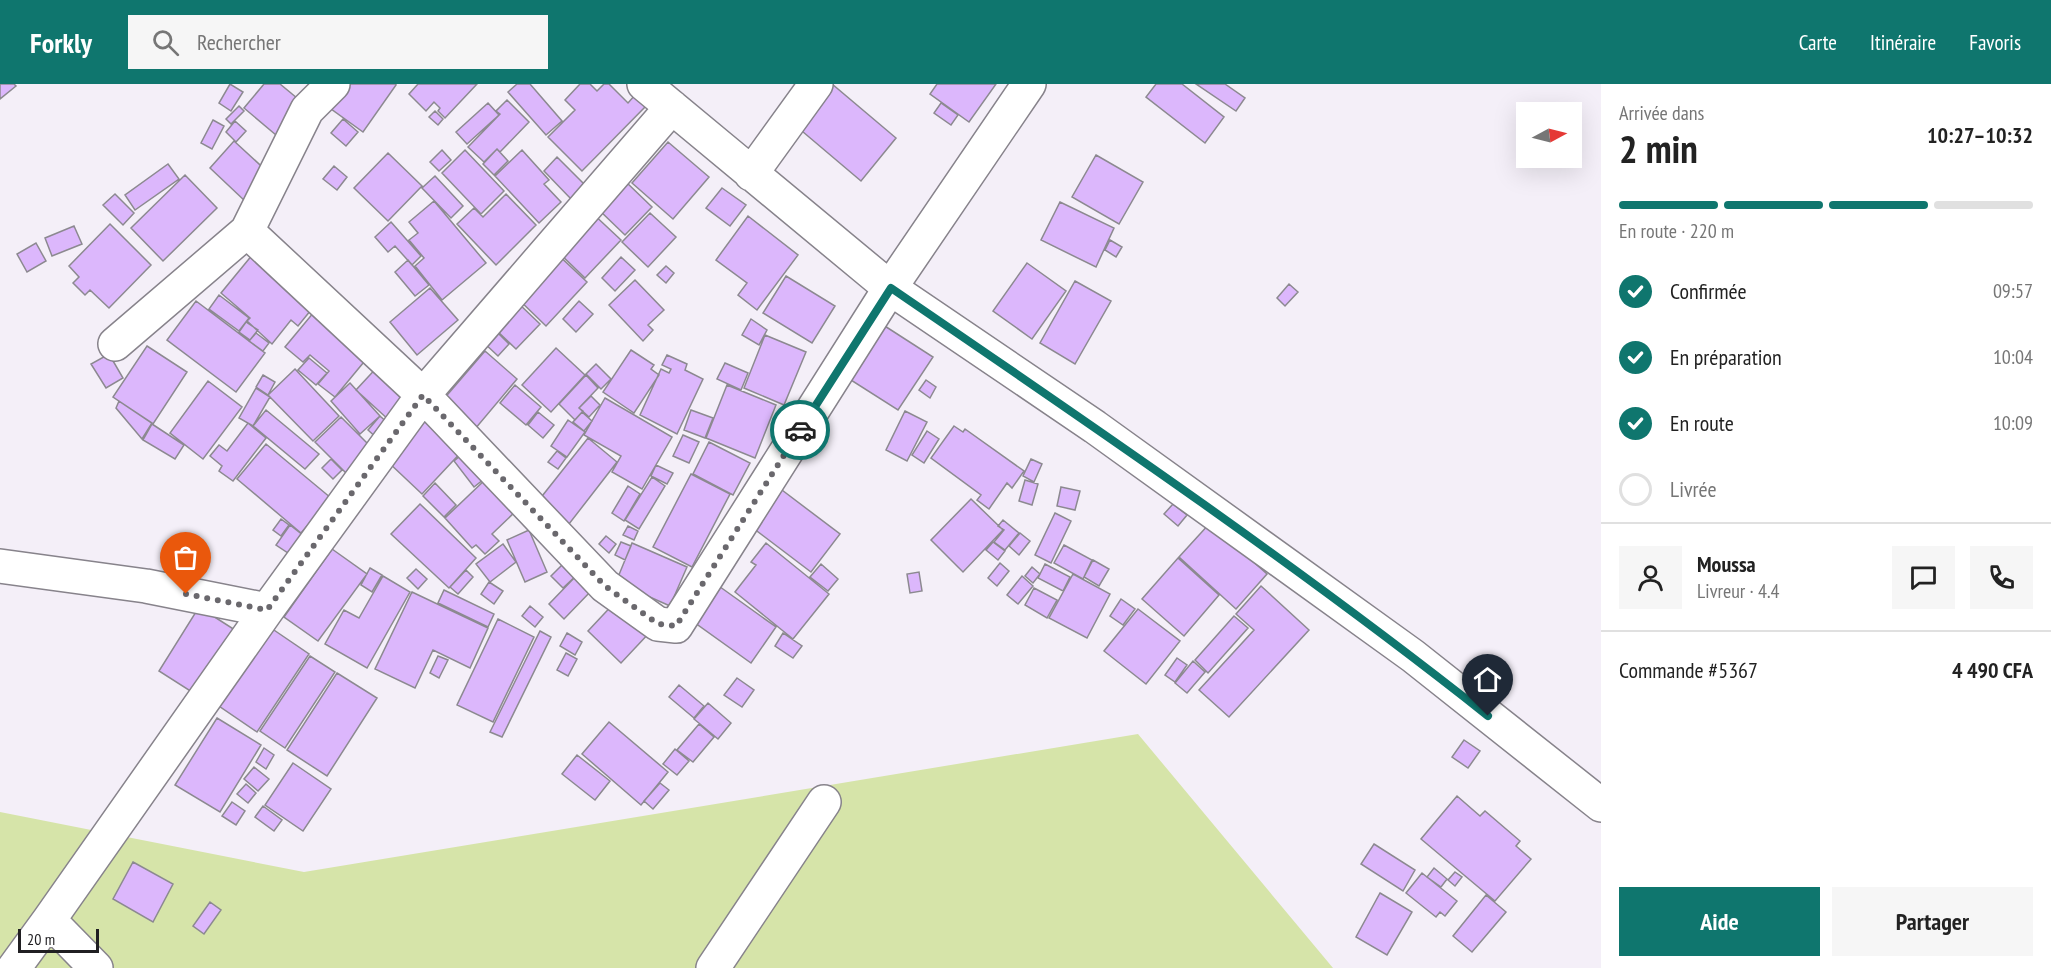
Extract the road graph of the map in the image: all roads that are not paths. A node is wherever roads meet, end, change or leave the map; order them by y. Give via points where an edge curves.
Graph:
1 (333, 84) edge
2 (644, 84) edge
3 (816, 84) edge
4 (1029, 84) edge
5 (672, 107) junction
6 (751, 174) junction
7 (247, 231) junction
8 (891, 288) junction
9 (115, 344) dead end
10 (423, 395) junction
11 (0, 566) edge
12 (267, 610) junction
13 (824, 802) dead end
14 (1601, 805) edge
15 (49, 920) junction
16 (14, 968) edge
17 (96, 968) edge
18 (713, 968) edge

1 - 7 street via 307,110
2 - 5 street
3 - 6 street
4 - 8 street
5 - 6 street
5 - 10 street
6 - 8 street
7 - 9 street
7 - 10 street
8 - 10 street via 676,626 658,624 605,586
8 - 14 street via 1095,427 1413,656
10 - 12 street
11 - 12 street via 146,586
12 - 15 street
13 - 18 street
15 - 16 street
15 - 17 street

